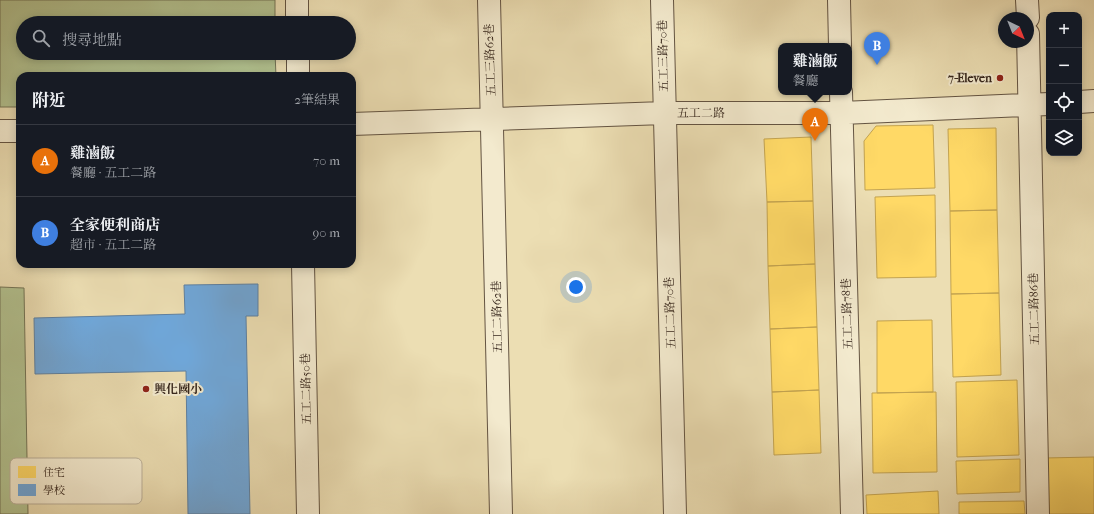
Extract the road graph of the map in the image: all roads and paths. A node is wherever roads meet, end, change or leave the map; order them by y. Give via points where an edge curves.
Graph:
1 (297, 0) edge
2 (489, 0) edge
3 (662, 0) edge
4 (839, 0) edge
5 (1027, 0) edge
6 (1028, 12) edge
7 (297, 16) edge
8 (840, 43) edge
9 (1030, 48) edge
10 (298, 60) edge
11 (298, 72) edge
12 (1094, 101) edge
13 (1082, 102) edge
14 (841, 103) edge
15 (1039, 104) edge
16 (664, 113) junction
17 (492, 119) junction
18 (356, 124) edge
19 (0, 131) edge
20 (16, 131) edge
21 (303, 268) edge
22 (308, 514) edge
23 (501, 514) edge
24 (675, 514) edge
25 (852, 514) edge
26 (1038, 514) edge

1 - 7 street
2 - 17 street, 五工三路62巷
3 - 16 street, 五工三路70巷
4 - 8 street
5 - 6 street
9 - 15 street, 五工二路86巷
10 - 11 street
12 - 13 street
14 - 15 street, 五工二路
14 - 16 street, 五工二路
14 - 25 street, 五工二路78巷
15 - 26 street, 五工二路86巷
16 - 17 street, 五工二路
16 - 24 street, 五工二路70巷
17 - 18 street, 五工二路
17 - 23 street, 五工二路62巷
19 - 20 street
21 - 22 street, 五工二路50巷

